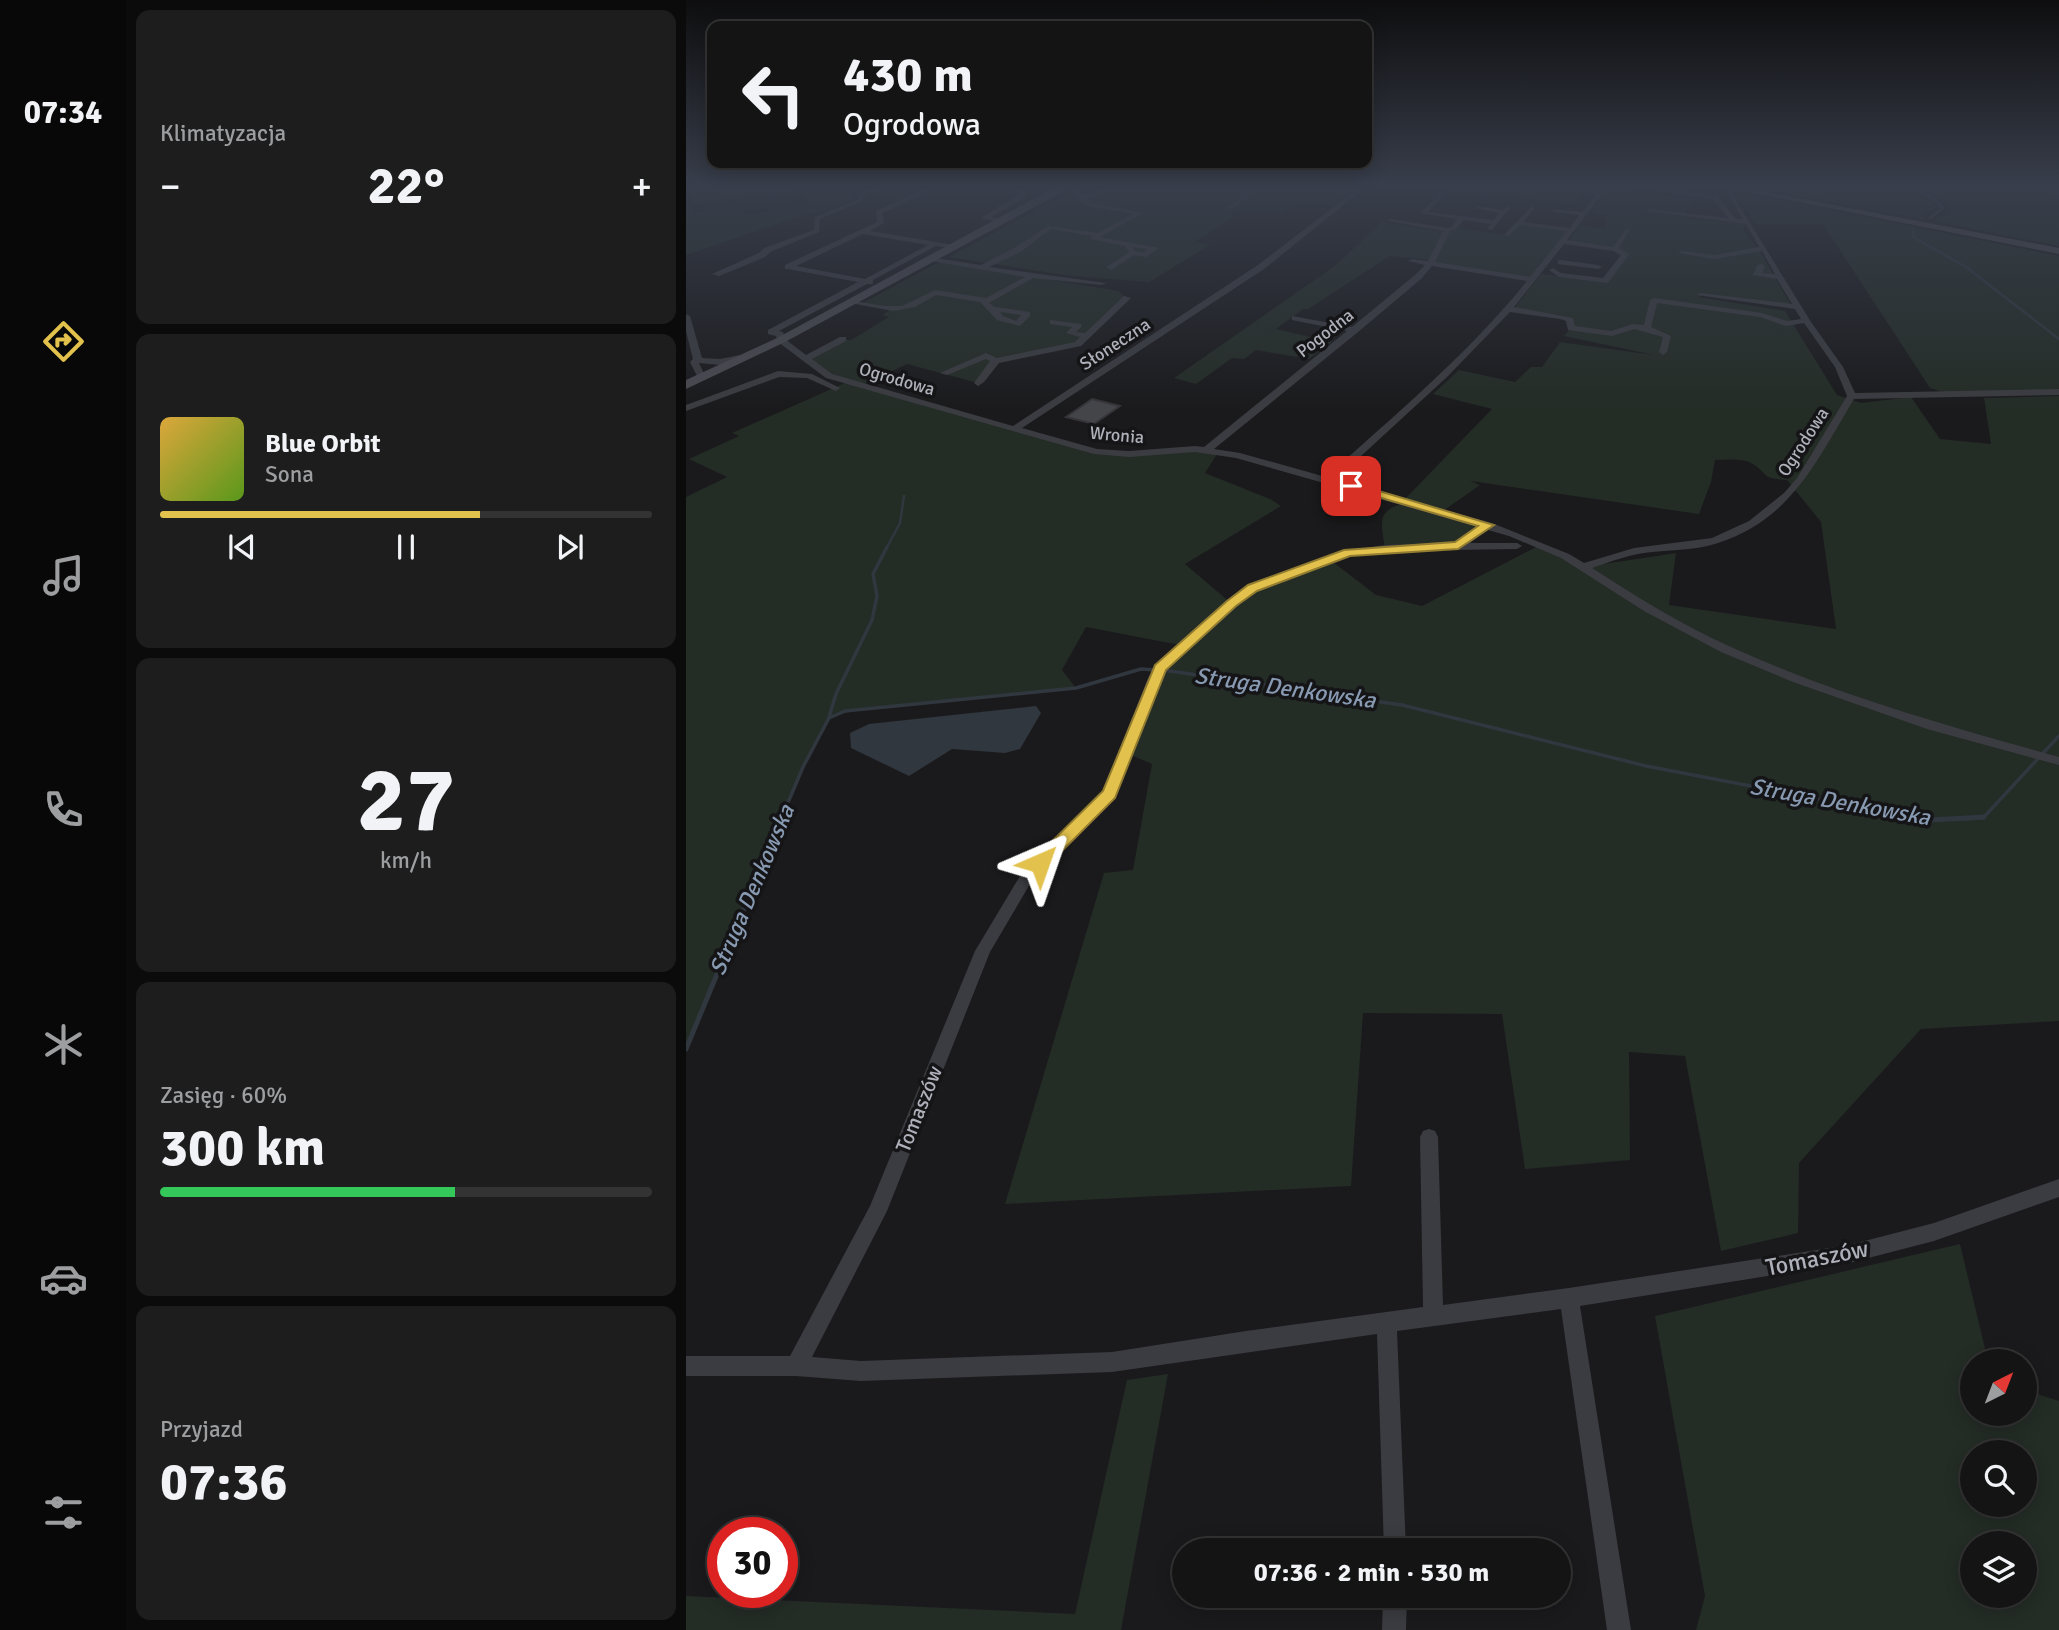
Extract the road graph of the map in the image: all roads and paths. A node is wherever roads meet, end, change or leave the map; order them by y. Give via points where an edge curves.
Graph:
1 (752, 259) edge
2 (805, 259) edge
3 (905, 259) edge
4 (930, 259) joint
5 (998, 259) edge
6 (1124, 259) edge
7 (1271, 259) edge
8 (1434, 259) edge
9 (1548, 259) edge
10 (1564, 259) edge
11 (1564, 259) edge
12 (1621, 259) edge
13 (1770, 259) edge
14 (1412, 261) dead end
15 (1431, 264) junction
16 (1761, 266) dead end
17 (983, 267) junction
18 (1598, 267) dead end
19 (1111, 268) dead end
20 (1540, 269) junction
21 (1553, 270) junction
22 (716, 274) dead end
23 (1032, 276) junction
24 (1781, 277) junction
25 (1532, 279) junction
26 (864, 281) junction
27 (1102, 283) dead end
28 (884, 284) junction
29 (1701, 295) dead end
30 (1127, 298) dead end
31 (849, 302) junction
32 (1798, 307) junction
33 (1508, 309) junction
34 (1305, 311) dead end
35 (686, 316) edge
36 (1806, 320) junction
37 (1053, 322) dead end
38 (1647, 328) junction
39 (1355, 331) junction
40 (1087, 336) junction
41 (843, 339) dead end
42 (781, 340) junction
43 (1663, 352) dead end
44 (748, 356) junction
45 (805, 359) junction
46 (698, 360) junction
47 (996, 361) junction
48 (716, 371) junction
49 (944, 373) dead end
50 (702, 378) junction
51 (978, 383) dead end
52 (686, 385) edge
53 (2059, 392) edge
54 (884, 393) junction
55 (1851, 396) junction
56 (686, 408) edge
57 (1014, 429) junction
58 (1213, 450) junction
59 (1329, 480) junction
60 (1488, 525) junction
61 (1458, 546) junction
62 (1517, 547) dead end
63 (1584, 567) junction
64 (2059, 761) edge
65 (1429, 1137) dead end
66 (2059, 1188) edge
67 (1569, 1298) junction
68 (1433, 1316) junction
69 (1387, 1322) junction
70 (686, 1366) edge
71 (796, 1366) junction
72 (1395, 1538) edge
73 (1395, 1608) edge
74 (1394, 1630) edge
75 (1619, 1630) edge

1 - 22 street
2 - 26 street via 788,267
3 - 26 street
4 - 17 street
4 - 28 street
5 - 17 street
6 - 19 street
7 - 57 street, Słoneczna
8 - 15 street, Pogodna
9 - 20 street
10 - 18 street
11 - 21 street
12 - 21 street via 1605,281 1559,275
13 - 24 street
14 - 15 street
15 - 25 street
15 - 39 street, Pogodna
16 - 24 street via 1757,275
17 - 23 street
20 - 21 street
20 - 25 street
23 - 27 street
23 - 31 street via 990,305 935,292 904,309
24 - 32 street
25 - 33 street
26 - 28 street
26 - 42 street, Ogrodowa via 771,332 780,334
28 - 31 street
29 - 32 street via 1724,294
30 - 40 street
31 - 42 street
32 - 36 street
33 - 38 street via 1562,317 1570,320 1572,328 1587,331 1612,334 1633,326
33 - 59 street via 1444,375
34 - 39 street via 1292,320
35 - 46 street
36 - 38 street via 1786,324 1762,315 1654,300
36 - 55 street
37 - 40 street via 1078,326 1070,333
38 - 43 street via 1667,336
39 - 58 street, Pogodna
40 - 47 street via 1072,345
41 - 45 street
42 - 44 street
42 - 45 street, Ogrodowa
44 - 46 street via 720,362
44 - 48 street
45 - 54 street, Ogrodowa via 830,376
46 - 48 street
46 - 50 street via 694,362
47 - 49 street via 986,356
47 - 51 street
48 - 50 street
50 - 52 street
53 - 55 street, Ogrodowa
54 - 56 street via 866,397 788,373
54 - 57 street, Ogrodowa
55 - 63 street, Ogrodowa via 1801,479 1753,523 1714,541 1634,551
57 - 58 street, Wronia via 1104,453
58 - 59 street
59 - 60 street
60 - 61 street
60 - 63 street via 1542,544
61 - 62 street, Tomaszów
61 - 71 street, Tomaszów via 1349,553 1252,588 1157,673 1109,794 1024,880 984,951 878,1211
63 - 64 street via 1648,610 1725,649 1850,698
65 - 68 street
66 - 67 street, Tomaszów via 1934,1232 1849,1254
67 - 68 street, Tomaszów
67 - 75 street
68 - 69 street, Tomaszów
69 - 71 street, Tomaszów via 1112,1362 861,1371
69 - 72 street
70 - 71 street
73 - 74 street

